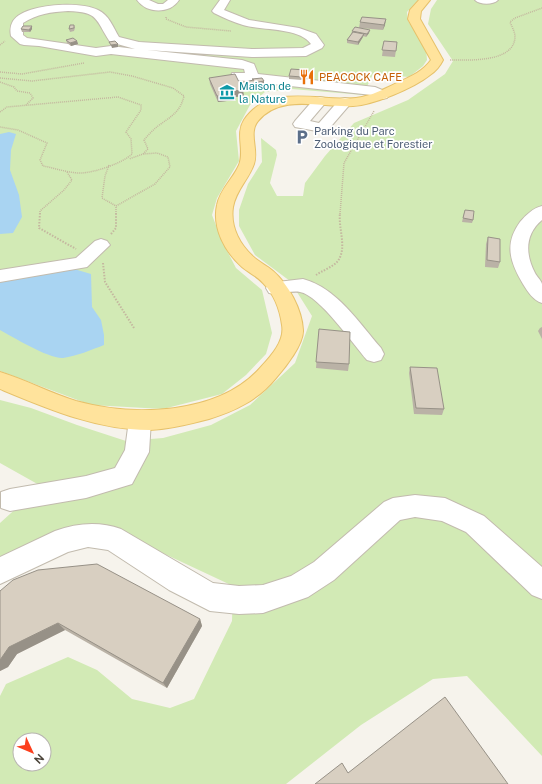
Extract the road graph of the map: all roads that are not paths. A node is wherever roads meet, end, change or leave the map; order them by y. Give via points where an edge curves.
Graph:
1 (142, 0) edge
2 (174, 0) edge
3 (225, 0) edge
4 (425, 0) edge
5 (480, 0) edge
6 (493, 0) edge
7 (172, 69) dead end
8 (252, 78) junction
9 (386, 94) junction
10 (320, 101) junction
11 (345, 102) junction
12 (542, 211) edge
13 (94, 250) road end
14 (0, 276) edge
15 (276, 288) junction
16 (542, 296) edge
17 (374, 354) dead end
18 (0, 380) edge
19 (140, 420) junction
20 (10, 500) dead end
21 (0, 571) edge
22 (542, 585) edge

1 - 2 street via 148,5 162,7 170,5
3 - 8 street via 218,11 247,22 295,30 312,37 318,46 306,52 252,53 138,46 114,38 101,17 88,9 43,11 12,21 17,36 24,41 96,52 111,50 242,64 250,68
4 - 9 main road via 416,10 414,19 437,60 430,70
5 - 6 street
7 - 8 street
8 - 9 street
9 - 11 main road via 372,100
10 - 11 main road
10 - 11 street via 300,124 322,128
10 - 15 main road via 281,101 265,108 251,120 247,129 248,164 228,196 224,213 225,230 248,262 266,275
12 - 16 street via 524,228 518,241 518,256
13 - 14 street via 80,263
15 - 17 street via 303,285 326,298
15 - 19 main road via 289,312 293,332 282,355 263,379 243,397 213,409 155,420
18 - 19 main road via 74,409
19 - 20 street via 137,452 123,476 86,487
21 - 22 street via 64,540 88,535 112,538 210,597 239,600 263,598 298,588 324,571 393,510 415,506 445,510 475,524

